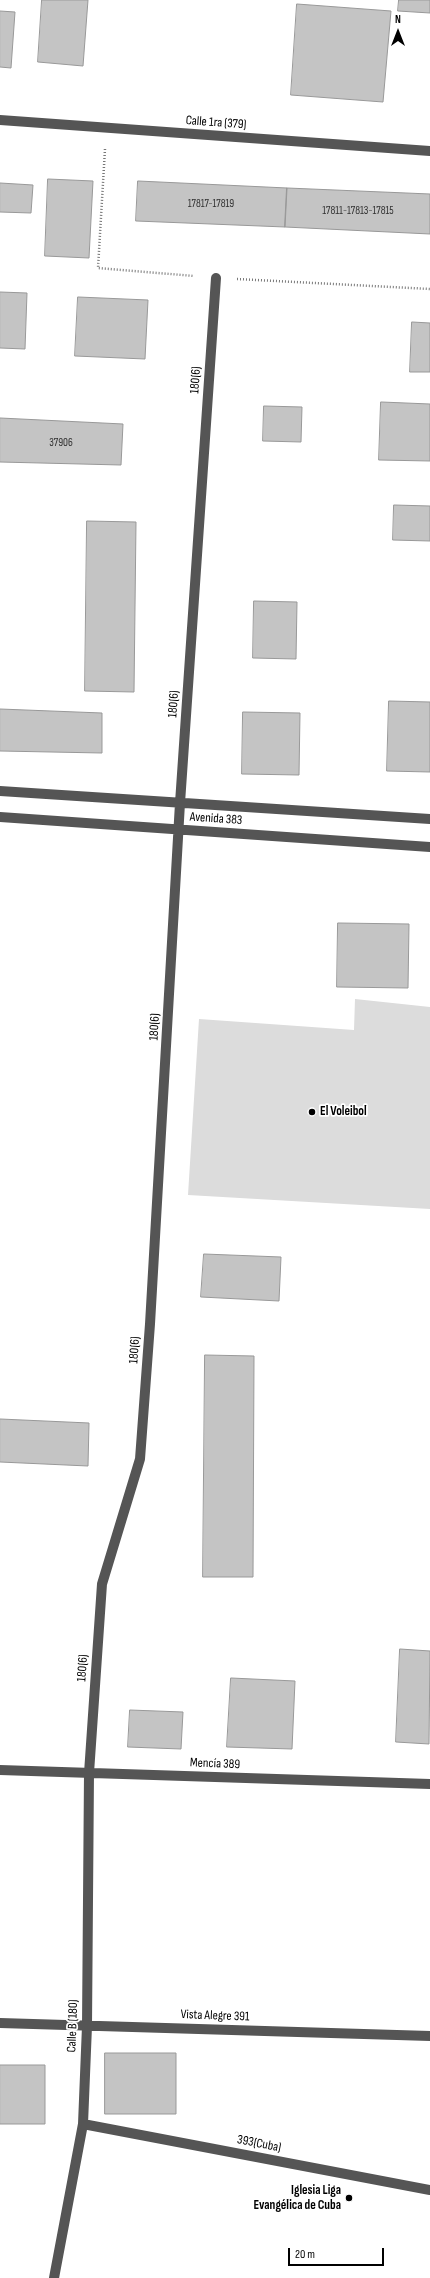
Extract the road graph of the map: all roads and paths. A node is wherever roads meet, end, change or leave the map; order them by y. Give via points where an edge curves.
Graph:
1 (0, 120) edge
2 (430, 151) edge
3 (216, 278) dead end
4 (0, 791) edge
5 (180, 803) junction
6 (0, 817) edge
7 (430, 819) edge
8 (180, 830) junction
9 (430, 847) edge
10 (0, 1770) edge
11 (90, 1773) junction
12 (430, 1784) edge
13 (0, 2023) edge
14 (86, 2026) junction
15 (430, 2036) edge
16 (83, 2124) junction
17 (430, 2190) edge
18 (54, 2278) edge

1 - 2 street, Calle 1ra (379)
3 - 5 street, 180(6)
4 - 5 street, Avenida 383
5 - 7 street, Avenida 383
5 - 8 street, 180(6)
6 - 8 street, Avenida 383
8 - 9 street, Avenida 383
8 - 11 street, 180(6) via 140,1459 102,1584
10 - 11 street, Mencía 389
11 - 12 street, Mencía 389
11 - 14 street, Calle B (180)
13 - 14 street, Vista Alegre 391
14 - 15 street, Vista Alegre 391
14 - 16 street, Calle B (180)
16 - 17 street, 393(Cuba)
16 - 18 street, Calle B (180)

